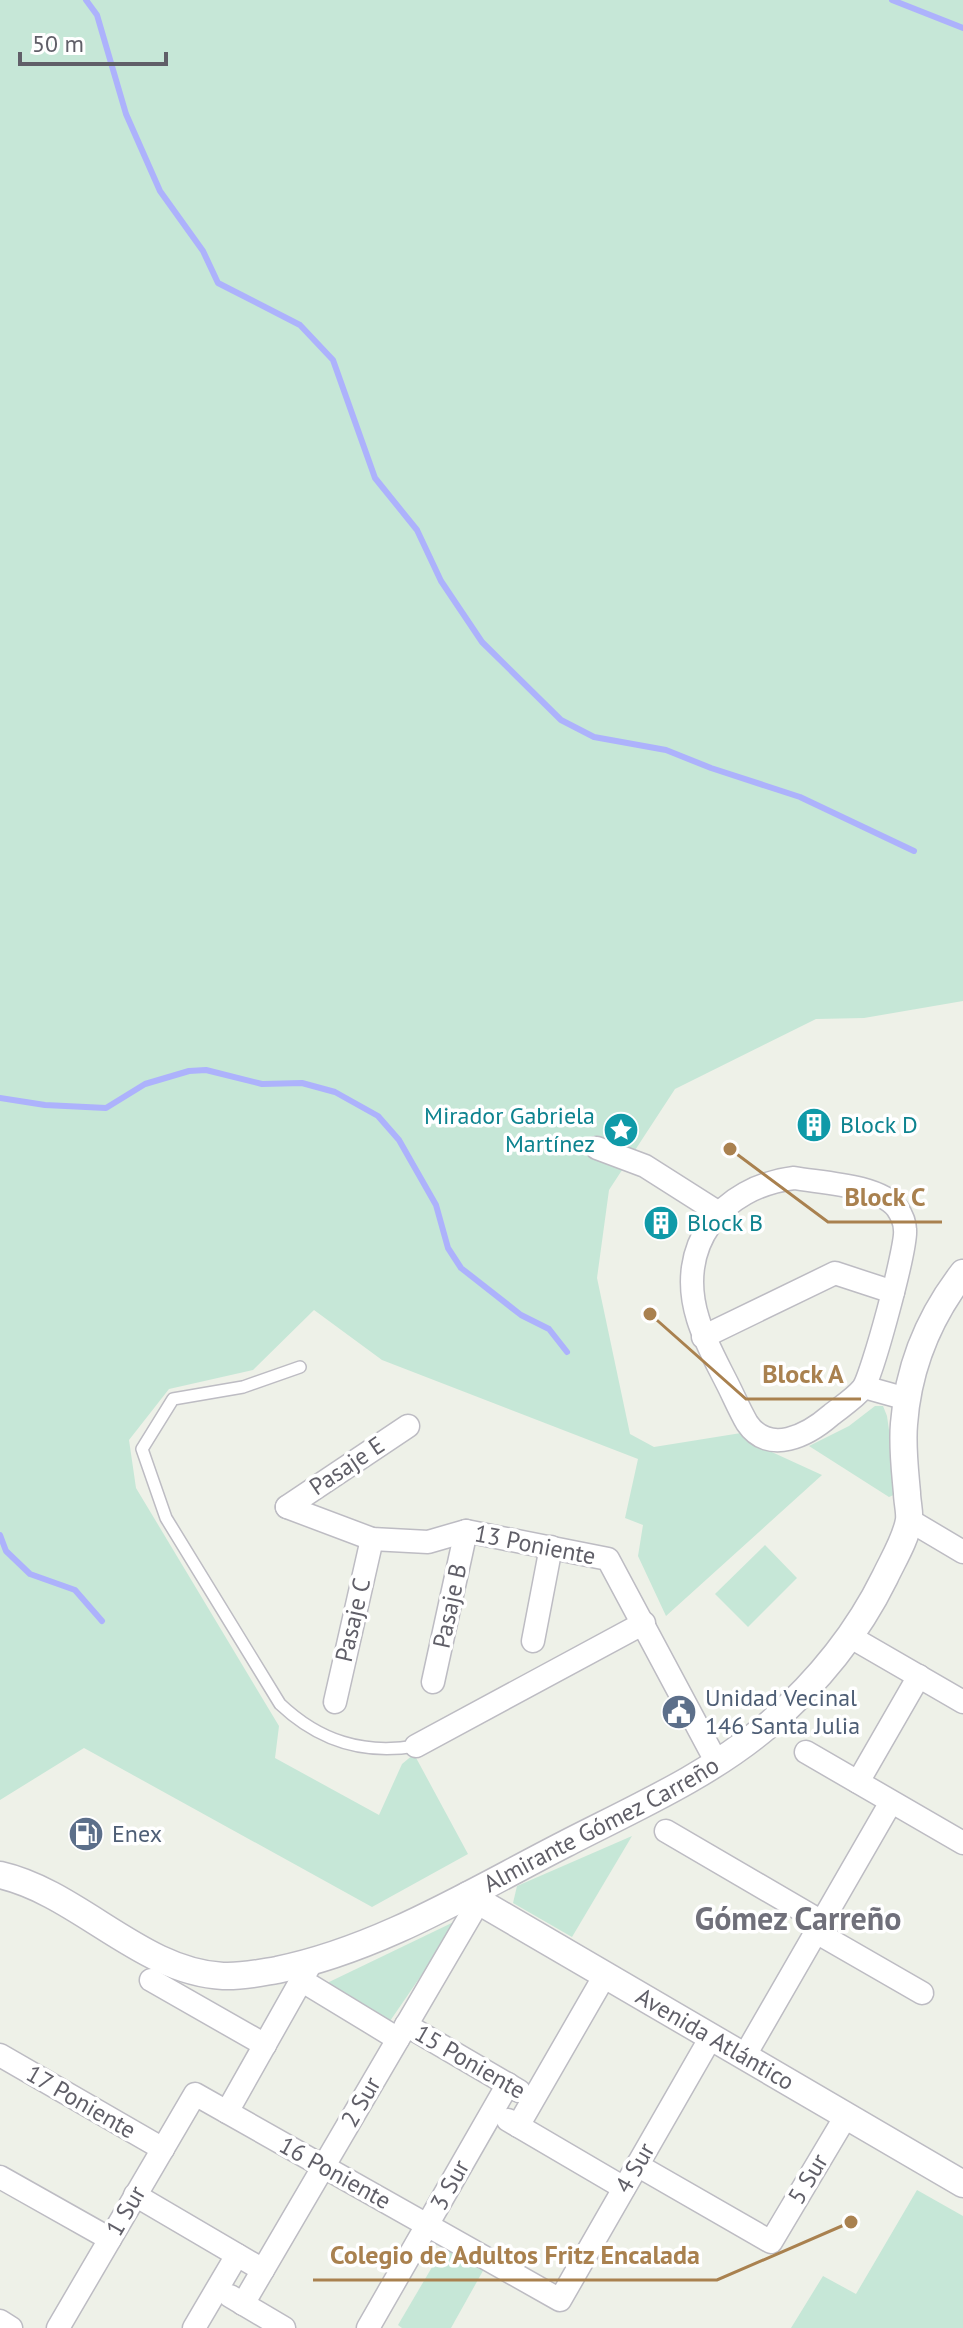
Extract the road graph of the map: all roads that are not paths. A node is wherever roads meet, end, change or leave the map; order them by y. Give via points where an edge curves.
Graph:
1 (597, 1148) dead end
2 (719, 1213) junction
3 (963, 1273) edge
4 (893, 1292) junction
5 (703, 1337) junction
6 (300, 1367) dead end
7 (864, 1387) junction
8 (907, 1399) junction
9 (408, 1426) dead end
10 (287, 1507) joint
11 (909, 1520) junction
12 (466, 1531) junction
13 (372, 1539) junction
14 (551, 1547) junction
15 (963, 1552) edge
16 (644, 1623) junction
17 (849, 1636) junction
18 (533, 1641) dead end
19 (919, 1676) junction
20 (433, 1682) dead end
21 (960, 1694) edge
22 (335, 1702) dead end
23 (416, 1746) joint
24 (806, 1752) dead end
25 (717, 1763) junction
26 (858, 1782) junction
27 (891, 1802) junction
28 (666, 1831) dead end
29 (963, 1843) edge
30 (0, 1875) edge
31 (473, 1898) junction
32 (819, 1927) junction
33 (306, 1972) junction
34 (605, 1975) junction
35 (151, 1980) dead end
36 (922, 1993) dead end
37 (402, 2032) junction
38 (711, 2037) junction
39 (265, 2045) junction
40 (0, 2055) edge
41 (744, 2057) junction
42 (508, 2084) junction
43 (195, 2094) joint
44 (534, 2099) junction
45 (492, 2111) junction
46 (227, 2112) junction
47 (846, 2116) junction
48 (518, 2126) junction
49 (163, 2149) junction
50 (637, 2165) junction
51 (323, 2166) junction
52 (0, 2177) edge
53 (963, 2184) edge
54 (624, 2188) junction
55 (135, 2195) junction
56 (428, 2226) junction
57 (110, 2239) junction
58 (237, 2255) junction
59 (263, 2270) junction
60 (217, 2289) junction
61 (560, 2300) joint
62 (243, 2304) junction
63 (0, 2321) edge
64 (11, 2328) edge
65 (58, 2328) edge
66 (194, 2328) edge
67 (284, 2328) edge
68 (368, 2328) edge

1 - 2 street via 645,1166
2 - 4 street via 762,1184 794,1178 881,1195 895,1206 905,1230
2 - 5 street via 702,1238 692,1267 691,1298
3 - 8 street, Almirante Gómez Carreño via 932,1321
4 - 5 street via 835,1273
4 - 7 street
5 - 7 street via 748,1424 771,1439 790,1440 820,1425
6 - 23 lane via 243,1387 173,1399 142,1449 166,1518 280,1704 337,1742 376,1749
7 - 8 street
8 - 11 street, Almirante Gómez Carreño via 903,1449
9 - 10 street, Pasaje E
10 - 13 street, 13 Poniente
11 - 15 street
11 - 17 street, Almirante Gómez Carreño via 883,1581
12 - 13 street, 13 Poniente via 428,1542
12 - 14 street, 13 Poniente
12 - 20 street, Pasaje B
13 - 22 street, Pasaje C
14 - 16 street, 13 Poniente via 608,1559
14 - 18 street
16 - 23 street
16 - 25 street, 13 Poniente
17 - 19 street
17 - 25 street, Almirante Gómez Carreño via 790,1704
19 - 21 street
19 - 26 street
24 - 26 street
25 - 31 street, Almirante Gómez Carreño
26 - 27 street
27 - 29 street
27 - 32 street
28 - 32 street
30 - 33 street, Almirante Gómez Carreño via 38,1888 187,1970 244,1976
31 - 33 street, Almirante Gómez Carreño
31 - 34 street, Avenida Atlántico
31 - 37 street, 2 Sur
32 - 36 street
32 - 41 street
33 - 37 street, 15 Poniente
33 - 39 street
34 - 38 street, Avenida Atlántico
34 - 44 street
35 - 39 street
37 - 42 street, 15 Poniente
37 - 51 street, 2 Sur
38 - 41 street, Avenida Atlántico
38 - 50 street, 4 Sur
39 - 46 street
40 - 49 street, 17 Poniente
41 - 47 street, Avenida Atlántico
42 - 44 street, 15 Poniente
42 - 45 street, 3 Sur
43 - 46 street, 16 Poniente
43 - 49 street, 1 Sur
44 - 48 street
45 - 48 street, 15 Poniente
45 - 56 street, 3 Sur
46 - 51 street, 16 Poniente
47 - 50 street, 5 Sur via 771,2242
47 - 53 street, Avenida Atlántico
48 - 54 street, 15 Poniente
49 - 55 street, 1 Sur
50 - 54 street, 4 Sur
51 - 56 street, 16 Poniente
51 - 59 street, 2 Sur
52 - 57 street
54 - 61 street, 4 Sur
55 - 57 street, 1 Sur
55 - 58 street
56 - 61 street, 16 Poniente
56 - 68 street, 3 Sur
57 - 65 street, 1 Sur
58 - 59 street
58 - 60 street
59 - 62 street, 2 Sur
60 - 62 street
60 - 66 street
62 - 67 street
63 - 64 street

